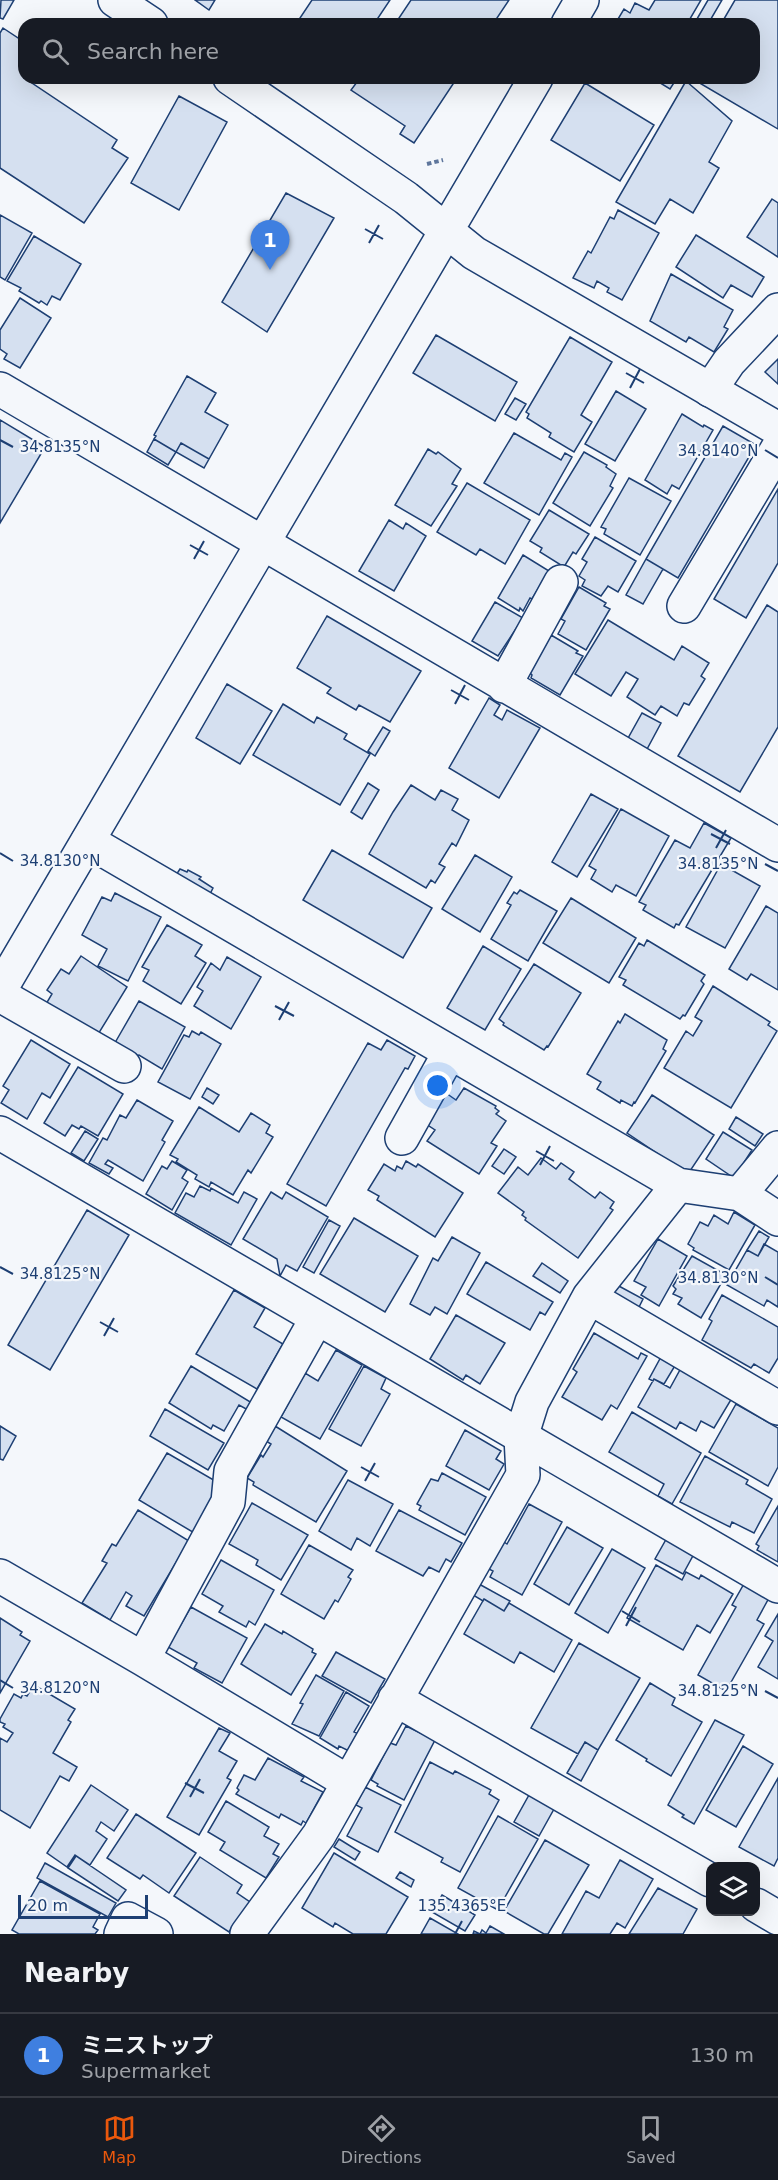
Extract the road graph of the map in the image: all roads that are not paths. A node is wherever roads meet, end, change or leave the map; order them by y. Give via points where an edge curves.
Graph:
1 (115, 0) edge
2 (582, 0) edge
3 (142, 18) edge
4 (572, 18) edge
5 (239, 84) edge
6 (532, 84) edge
7 (446, 231) junction
8 (778, 310) edge
9 (0, 389) edge
10 (710, 390) junction
11 (778, 429) edge
12 (778, 448) edge
13 (262, 544) junction
14 (561, 582) dead end
15 (684, 606) dead end
16 (504, 686) junction
17 (88, 841) junction
18 (778, 845) edge
19 (0, 990) edge
20 (0, 995) edge
21 (450, 1052) junction
22 (124, 1066) dead end
23 (0, 1133) edge
24 (402, 1138) dead end
25 (778, 1148) edge
26 (678, 1185) junction
27 (740, 1194) junction
28 (778, 1219) edge
29 (589, 1297) junction
30 (318, 1318) junction
31 (778, 1408) edge
32 (521, 1437) junction
33 (0, 1576) edge
34 (778, 1586) edge
35 (143, 1659) junction
36 (395, 1699) junction
37 (348, 1782) junction
38 (706, 1877) edge
39 (760, 1907) edge
40 (778, 1918) edge
41 (121, 1934) edge
42 (156, 1934) edge
43 (247, 1934) edge

1 - 3 street
2 - 4 street
5 - 7 street via 406,198
6 - 7 street
7 - 10 street via 474,253
7 - 13 street
8 - 10 street via 729,362
9 - 13 street
10 - 11 street
12 - 15 street
13 - 16 street
13 - 17 street
14 - 16 street
16 - 18 street
17 - 19 street
17 - 21 street
20 - 22 street
21 - 24 street
21 - 26 street
23 - 30 street
25 - 27 street
26 - 27 street
26 - 29 street
27 - 28 street
29 - 31 street
29 - 32 street via 532,1402
30 - 32 street
30 - 35 street via 231,1471 228,1502
32 - 34 street
32 - 36 street via 523,1475
33 - 35 street
35 - 37 street
36 - 37 street
36 - 38 street
37 - 43 street via 319,1835
39 - 40 street
41 - 42 street via 128,1919

